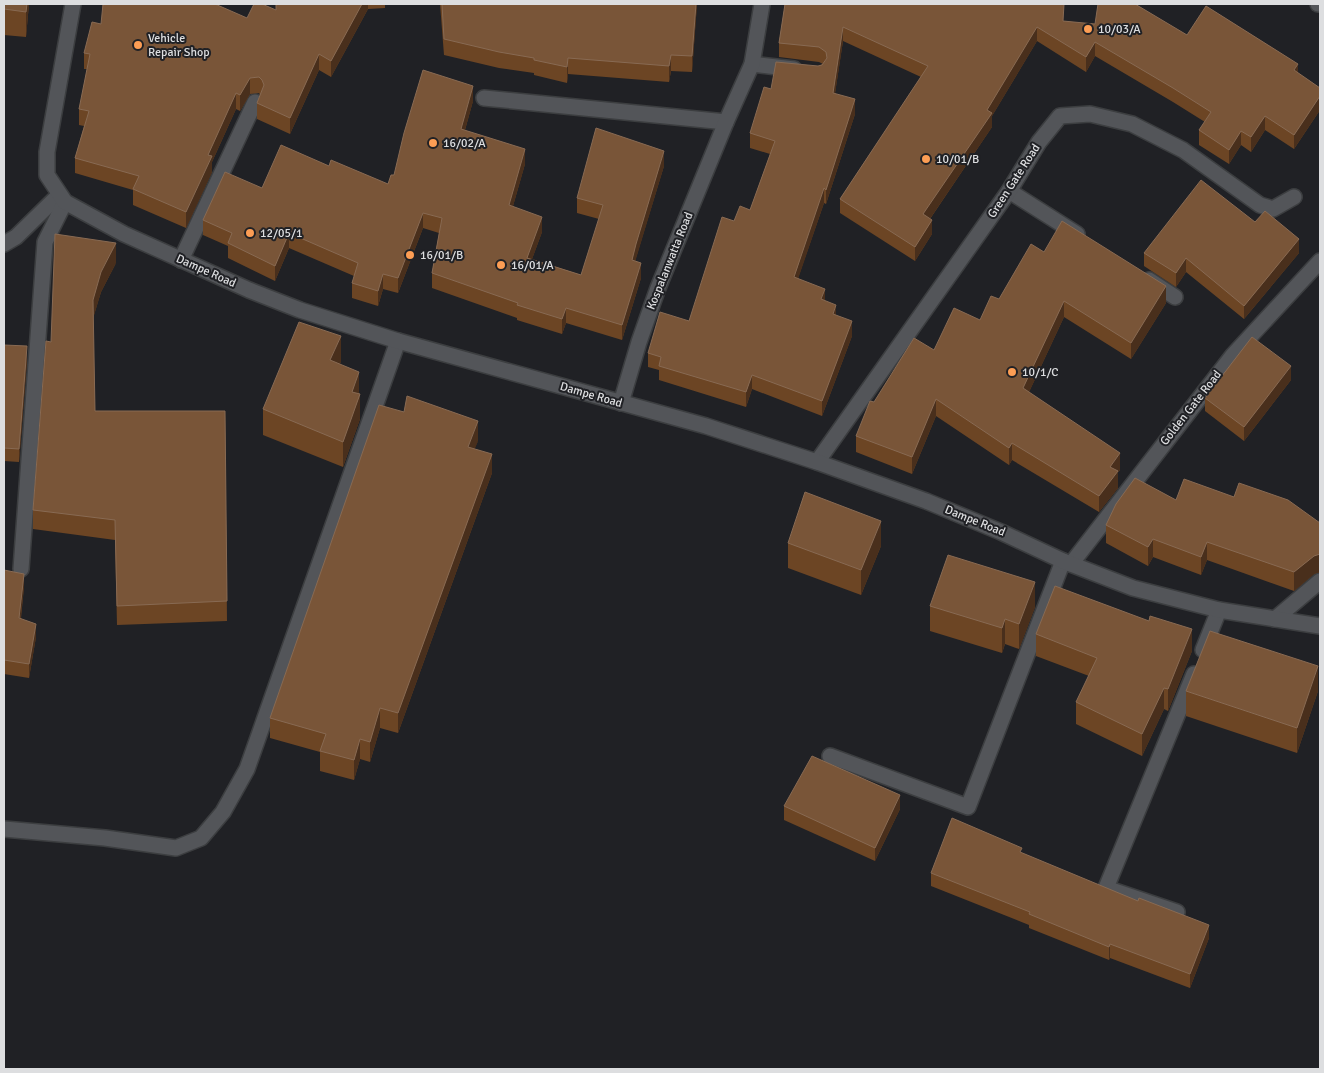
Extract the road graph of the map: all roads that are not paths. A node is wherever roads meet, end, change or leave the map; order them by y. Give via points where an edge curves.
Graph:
1 (73, 4) edge
2 (762, 4) edge
3 (752, 64) junction
4 (808, 70) edge
5 (484, 98) dead end
6 (255, 102) edge
7 (726, 122) junction
8 (1009, 191) junction
9 (1294, 197) dead end
10 (62, 199) junction
11 (4, 244) edge
12 (1092, 244) edge
13 (182, 260) junction
14 (1320, 261) edge
15 (1133, 271) edge
16 (1175, 297) dead end
17 (398, 341) junction
18 (620, 403) junction
19 (817, 462) junction
20 (1067, 562) junction
21 (21, 569) dead end
22 (1320, 581) edge
23 (1220, 610) junction
24 (1275, 619) junction
25 (1320, 626) edge
26 (830, 756) dead end
27 (4, 830) edge
28 (1177, 912) edge

1 - 10 street via 47,152 47,175
2 - 3 street, Kospalanwatta Road
3 - 4 street
3 - 7 street, Kospalanwatta Road
5 - 7 street
6 - 13 street
7 - 18 street, Kospalanwatta Road via 658,288
8 - 9 street, Green Gate Road via 1060,116 1090,114 1132,124 1183,150 1260,206 1273,209
8 - 12 street
8 - 19 street, Green Gate Road
10 - 11 street
10 - 13 street, Dampe Road via 124,234
10 - 21 street via 45,242
13 - 17 street, Dampe Road via 300,310
14 - 20 street, Golden Gate Road via 1233,355
15 - 16 street
17 - 18 street, Dampe Road
17 - 27 street via 247,769 223,812 201,838 176,848 105,838
18 - 19 street, Dampe Road via 706,426
19 - 20 street, Dampe Road via 926,501
20 - 23 street, Dampe Road via 1133,588
20 - 26 street, Golden Gate Road via 968,807
22 - 24 street
23 - 24 street, Dampe Road
23 - 28 street via 1106,888
24 - 25 street, Dampe Road

